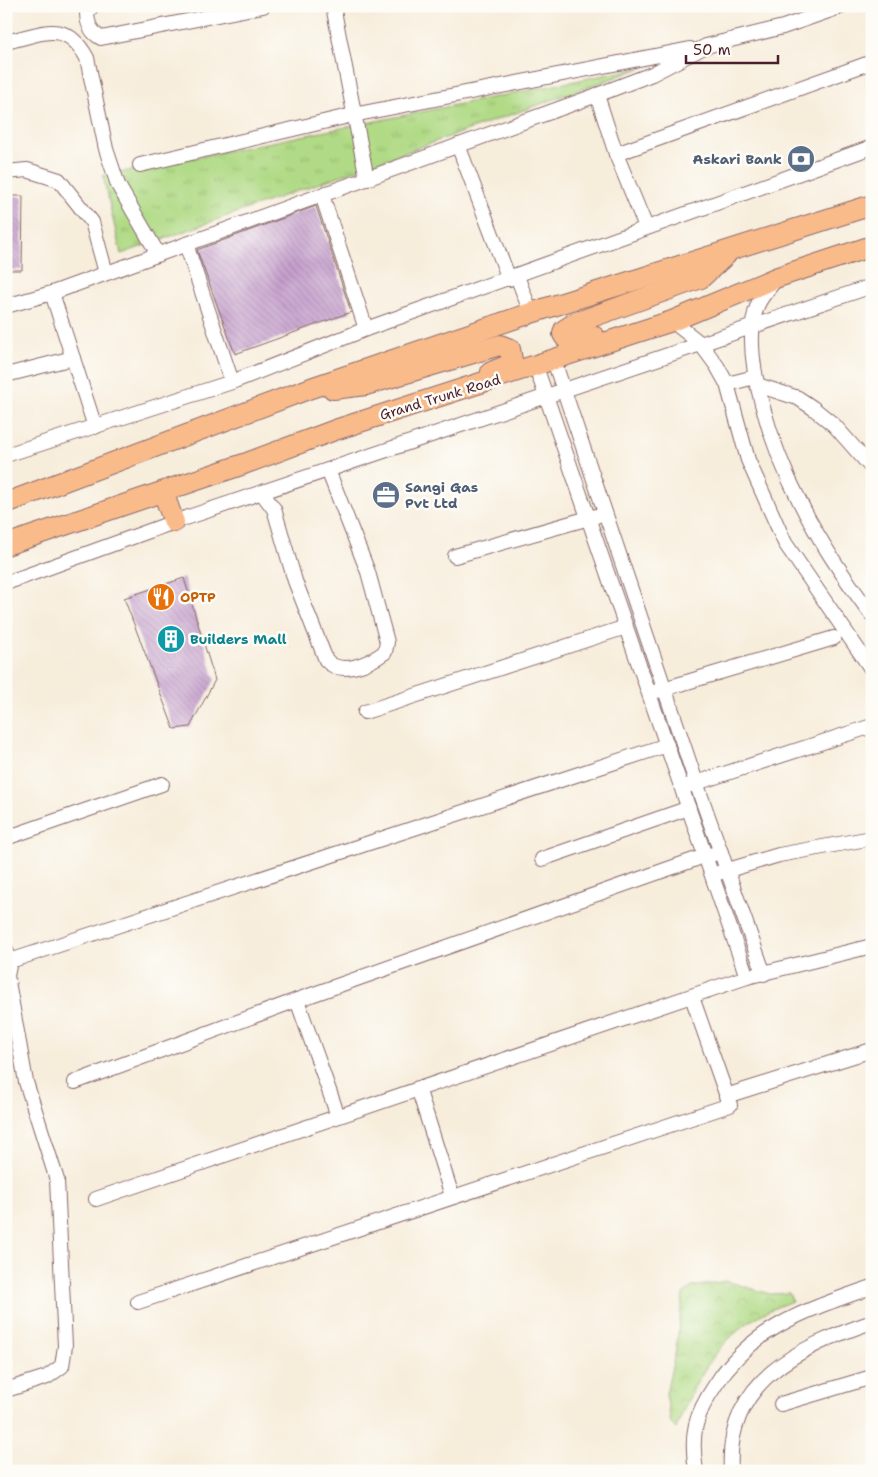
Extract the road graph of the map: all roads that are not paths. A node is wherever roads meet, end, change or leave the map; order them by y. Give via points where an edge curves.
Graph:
1 (92, 6) edge
2 (263, 6) edge
3 (333, 6) edge
4 (843, 6) edge
5 (6, 42) edge
6 (706, 46) junction
7 (872, 62) edge
8 (597, 95) junction
9 (353, 115) junction
10 (458, 145) junction
11 (872, 147) edge
12 (616, 154) junction
13 (140, 165) dead end
14 (6, 172) edge
15 (367, 179) junction
16 (322, 195) junction
17 (872, 205) edge
18 (646, 227) junction
19 (186, 244) junction
20 (872, 246) edge
21 (730, 251) junction
22 (158, 254) junction
23 (106, 273) junction
24 (778, 277) junction
25 (513, 278) junction
26 (872, 286) edge
27 (742, 291) junction
28 (52, 293) junction
29 (6, 306) edge
30 (531, 313) junction
31 (672, 321) junction
32 (753, 325) junction
33 (366, 329) junction
34 (700, 343) junction
35 (73, 358) junction
36 (545, 364) junction
37 (6, 375) edge
38 (756, 381) junction
39 (232, 382) junction
40 (727, 384) junction
41 (311, 388) junction
42 (565, 389) junction
43 (546, 395) junction
44 (95, 427) junction
45 (336, 430) junction
46 (6, 455) edge
47 (872, 468) edge
48 (328, 470) junction
49 (163, 492) junction
50 (262, 492) junction
51 (6, 503) edge
52 (606, 513) junction
53 (588, 518) junction
54 (174, 522) junction
55 (6, 545) edge
56 (455, 556) dead end
57 (6, 583) edge
58 (872, 615) edge
59 (626, 627) junction
60 (834, 638) dead end
61 (872, 670) edge
62 (665, 689) junction
63 (649, 693) junction
64 (365, 712) dead end
65 (872, 726) edge
66 (667, 745) junction
67 (162, 784) dead end
68 (696, 784) junction
69 (682, 788) junction
70 (689, 808) junction
71 (6, 838) edge
72 (872, 838) edge
73 (721, 852) junction
74 (706, 856) junction
75 (542, 859) dead end
76 (728, 871) junction
77 (713, 874) junction
78 (872, 946) edge
79 (8, 955) edge
80 (764, 974) junction
81 (747, 977) junction
82 (692, 997) junction
83 (297, 1000) junction
84 (872, 1050) edge
85 (75, 1082) dead end
86 (418, 1088) junction
87 (726, 1096) junction
88 (338, 1116) junction
89 (452, 1196) junction
90 (96, 1199) dead end
91 (872, 1287) edge
92 (138, 1302) dead end
93 (872, 1322) edge
94 (872, 1376) edge
95 (6, 1390) edge
96 (781, 1404) dead end
97 (696, 1471) edge
98 (731, 1471) edge

1 - 2 street via 87,13 88,22 101,38
3 - 9 street
4 - 6 street via 784,27
5 - 22 street via 60,32 70,36 80,47 87,58 106,149 118,185
6 - 8 street via 652,74
6 - 9 street
7 - 12 street
8 - 10 street
8 - 12 street
9 - 13 street
9 - 15 street
10 - 15 street
10 - 25 street
11 - 18 street
12 - 18 street
14 - 23 street via 27,170 59,180 92,222
15 - 16 street
16 - 19 street
16 - 33 street
17 - 21 highway
18 - 25 street
19 - 22 street
19 - 39 street
20 - 24 highway, Grand Trunk Road
21 - 27 highway via 701,278 575,323 563,334 569,342 581,342 692,304
21 - 30 highway
22 - 23 street
23 - 28 street
24 - 27 highway, Grand Trunk Road
24 - 32 street via 758,304
25 - 30 street
25 - 33 street
26 - 32 street
27 - 31 highway, Grand Trunk Road
28 - 29 street
28 - 35 street
30 - 41 highway
31 - 34 street
31 - 36 highway, Grand Trunk Road
32 - 34 street
32 - 38 street
33 - 39 street
34 - 40 street
34 - 42 street
35 - 37 street
35 - 44 street
36 - 42 street
36 - 43 street
36 - 45 highway, Grand Trunk Road
38 - 40 street
38 - 47 street via 798,398 813,408 834,425
38 - 58 street via 774,440 800,502
39 - 44 street
40 - 61 street via 748,460 781,534
41 - 45 highway via 366,386 500,345 510,349 513,355 506,366 381,406
41 - 51 highway
42 - 43 street
42 - 52 street
43 - 48 street
43 - 53 street
44 - 46 street
45 - 49 highway, Grand Trunk Road
48 - 50 street
48 - 50 street via 368,572 387,642 385,652 362,663 341,669 326,660 295,582 274,509
49 - 54 highway
49 - 55 highway, Grand Trunk Road
50 - 54 street
52 - 53 street
52 - 62 street
53 - 56 street
53 - 59 street
54 - 57 street
59 - 63 street
59 - 64 street
60 - 62 street
62 - 63 street
62 - 68 street
63 - 66 street
65 - 68 street
66 - 69 street
66 - 79 street
67 - 71 street
68 - 69 street
68 - 73 street
69 - 70 street
70 - 74 street
70 - 75 street
72 - 76 street via 779,855
73 - 74 street
73 - 76 street
74 - 77 street
74 - 83 street
76 - 77 street
76 - 80 street
77 - 81 street
78 - 80 street
79 - 95 street via 7,976 26,1082 57,1180 65,1346 62,1366 47,1377
80 - 81 street
81 - 82 street
82 - 86 street
82 - 87 street
83 - 85 street
83 - 88 street
84 - 87 street
86 - 88 street
86 - 89 street
87 - 89 street via 730,1105
88 - 90 street
89 - 92 street
91 - 97 street via 811,1309 779,1325 754,1340 733,1360 698,1412 695,1424
93 - 98 street via 799,1351 763,1378 732,1431
94 - 96 street

